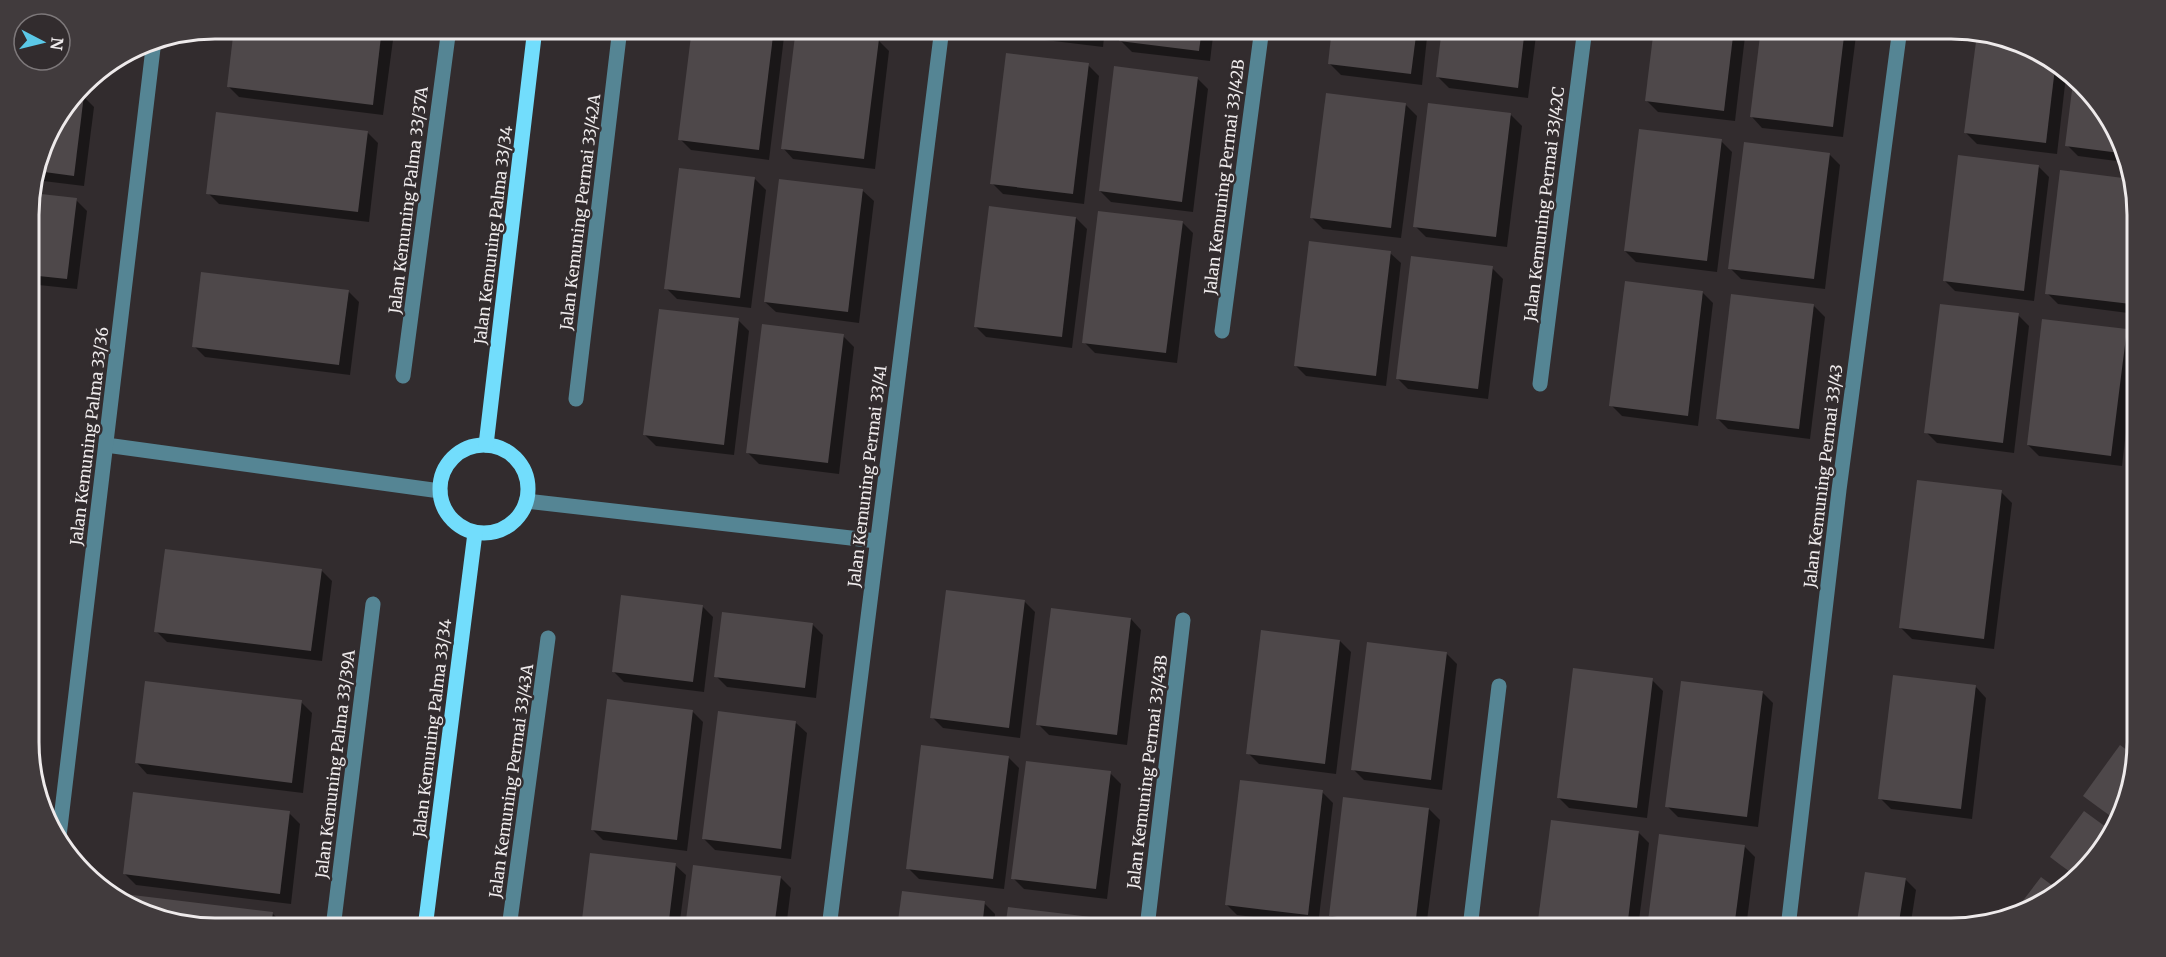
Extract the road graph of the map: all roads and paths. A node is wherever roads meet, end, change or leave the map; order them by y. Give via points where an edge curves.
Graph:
1 (448, 39) edge
2 (534, 39) edge
3 (619, 39) edge
4 (941, 39) edge
5 (1261, 39) edge
6 (1584, 39) edge
7 (1899, 39) edge
8 (153, 50) edge
9 (1222, 331) dead end
10 (403, 376) dead end
11 (1540, 384) dead end
12 (576, 399) dead end
13 (486, 445) junction
14 (106, 446) junction
15 (440, 491) junction
16 (526, 501) junction
17 (475, 533) junction
18 (877, 541) junction
19 (373, 604) dead end
20 (1184, 620) dead end
21 (548, 638) dead end
22 (1498, 686) dead end
23 (60, 825) edge
24 (334, 918) edge
25 (426, 918) edge
26 (510, 918) edge
27 (830, 918) edge
28 (1148, 918) edge
29 (1471, 918) edge
30 (1789, 918) edge

1 - 10 street, Jalan Kemuning Palma 33/37A
2 - 13 main road, Jalan Kemuning Palma 33/34
3 - 12 street, Jalan Kemuning Permai 33/42A
4 - 18 street, Jalan Kemuning Permai 33/41
5 - 9 street, Jalan Kemuning Permai 33/42B
6 - 11 street, Jalan Kemuning Permai 33/42C
7 - 30 street, Jalan Kemuning Permai 33/43 via 1839,490
8 - 14 street, Jalan Kemuning Palma 33/36
13 - 15 main road via 472,446 453,458 441,476
13 - 16 main road via 499,448 520,464 528,488
14 - 15 street
14 - 23 street, Jalan Kemuning Palma 33/36
15 - 17 main road via 442,506 450,518
16 - 17 main road via 513,523 495,532
16 - 18 street
17 - 25 main road, Jalan Kemuning Palma 33/34
18 - 27 street, Jalan Kemuning Permai 33/41
19 - 24 street, Jalan Kemuning Palma 33/39A
20 - 28 street, Jalan Kemuning Permai 33/43B
21 - 26 street, Jalan Kemuning Permai 33/43A
22 - 29 street

